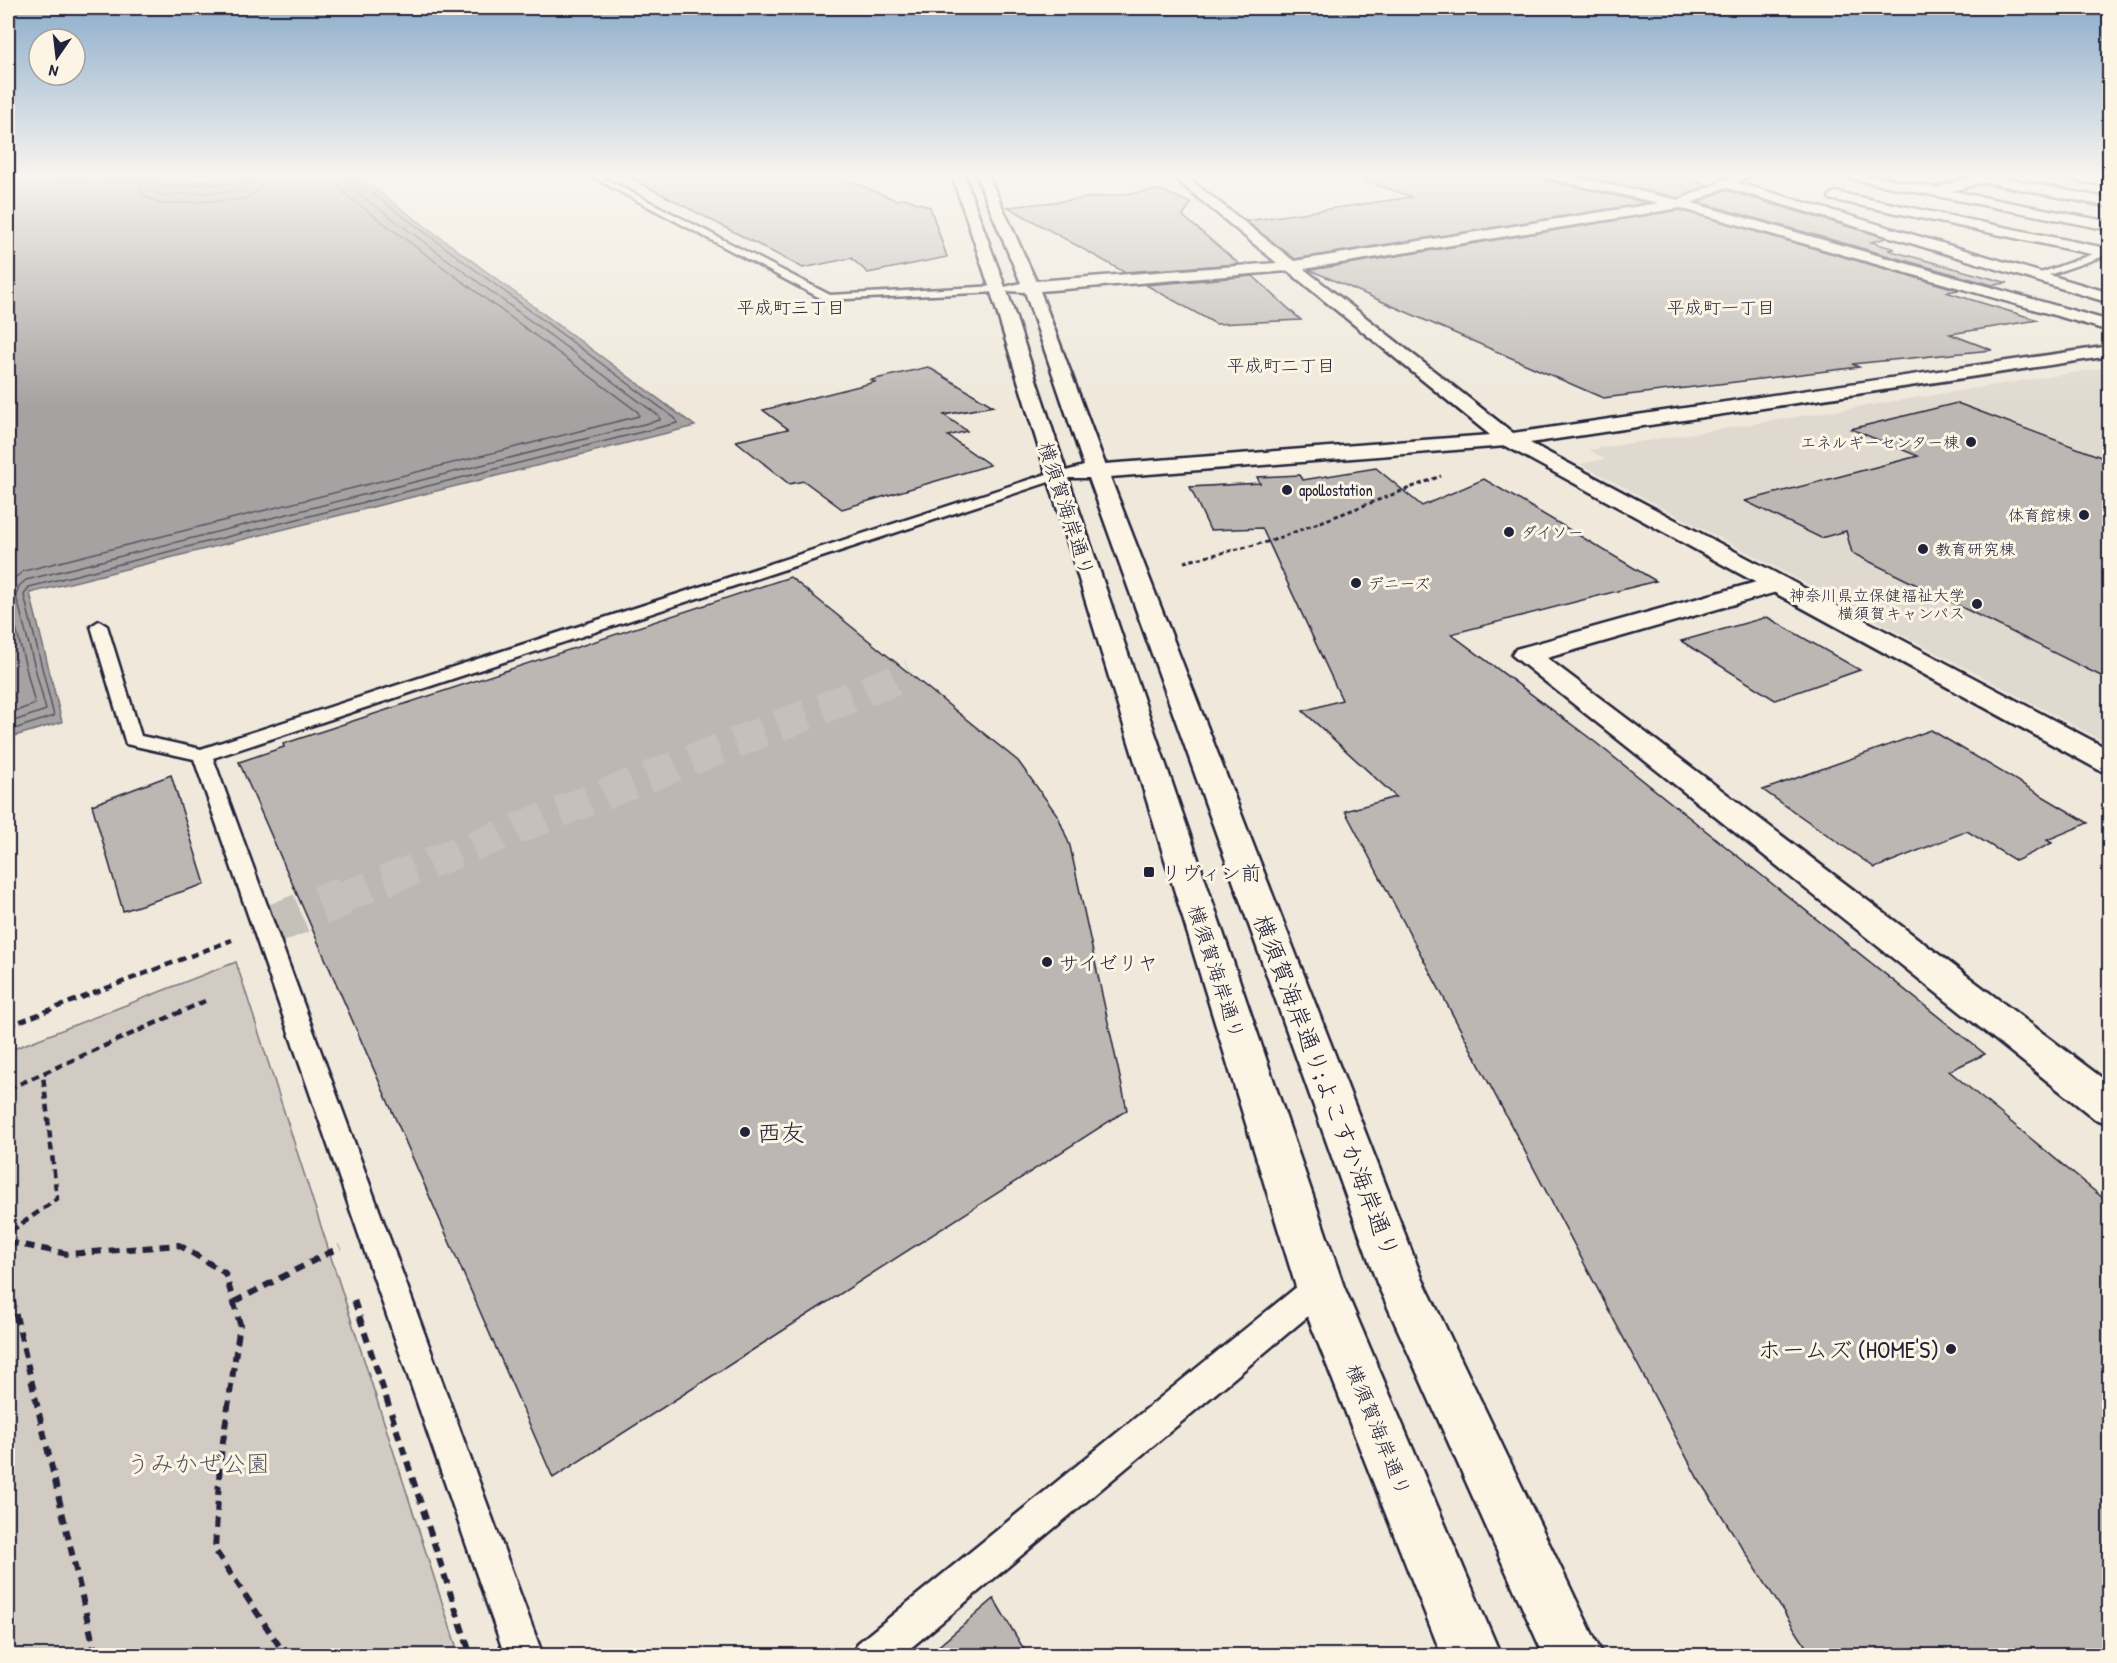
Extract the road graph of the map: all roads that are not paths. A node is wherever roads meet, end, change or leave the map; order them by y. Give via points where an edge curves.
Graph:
1 (741, 253) edge
2 (996, 253) edge
3 (1004, 253) edge
4 (1275, 253) edge
5 (1376, 253) edge
6 (1851, 253) edge
7 (1958, 253) edge
8 (2106, 253) edge
9 (1292, 266) junction
10 (2037, 276) junction
11 (1014, 288) junction
12 (2109, 298) edge
13 (2109, 326) edge
14 (2109, 351) edge
15 (1509, 440) junction
16 (1097, 471) junction
17 (1056, 476) junction
18 (1778, 584) junction
19 (99, 626) dead end
20 (202, 755) junction
21 (2109, 763) edge
22 (2109, 1107) edge
23 (1320, 1287) junction
24 (524, 1656) edge
25 (871, 1656) edge
26 (1472, 1656) edge
27 (1574, 1656) edge

1 - 11 lane via 828,298
2 - 11 main road, 横須賀海岸通り
3 - 11 main road
4 - 9 main road
5 - 9 main road
6 - 13 main road
7 - 10 main road
8 - 10 lane
9 - 11 main road
9 - 15 main road
10 - 12 main road
11 - 16 main road, 横須賀海岸通り;よこすか海岸通り
11 - 17 main road, 横須賀海岸通り
14 - 15 main road
15 - 16 main road
15 - 18 main road
16 - 17 main road
16 - 27 main road, 横須賀海岸通り;よこすか海岸通り via 1401,1283
17 - 20 lane
17 - 23 main road, 横須賀海岸通り
18 - 21 main road
18 - 22 main road via 1526,655
19 - 20 lane via 133,740
20 - 24 lane
23 - 25 lane
23 - 26 main road, 横須賀海岸通り

